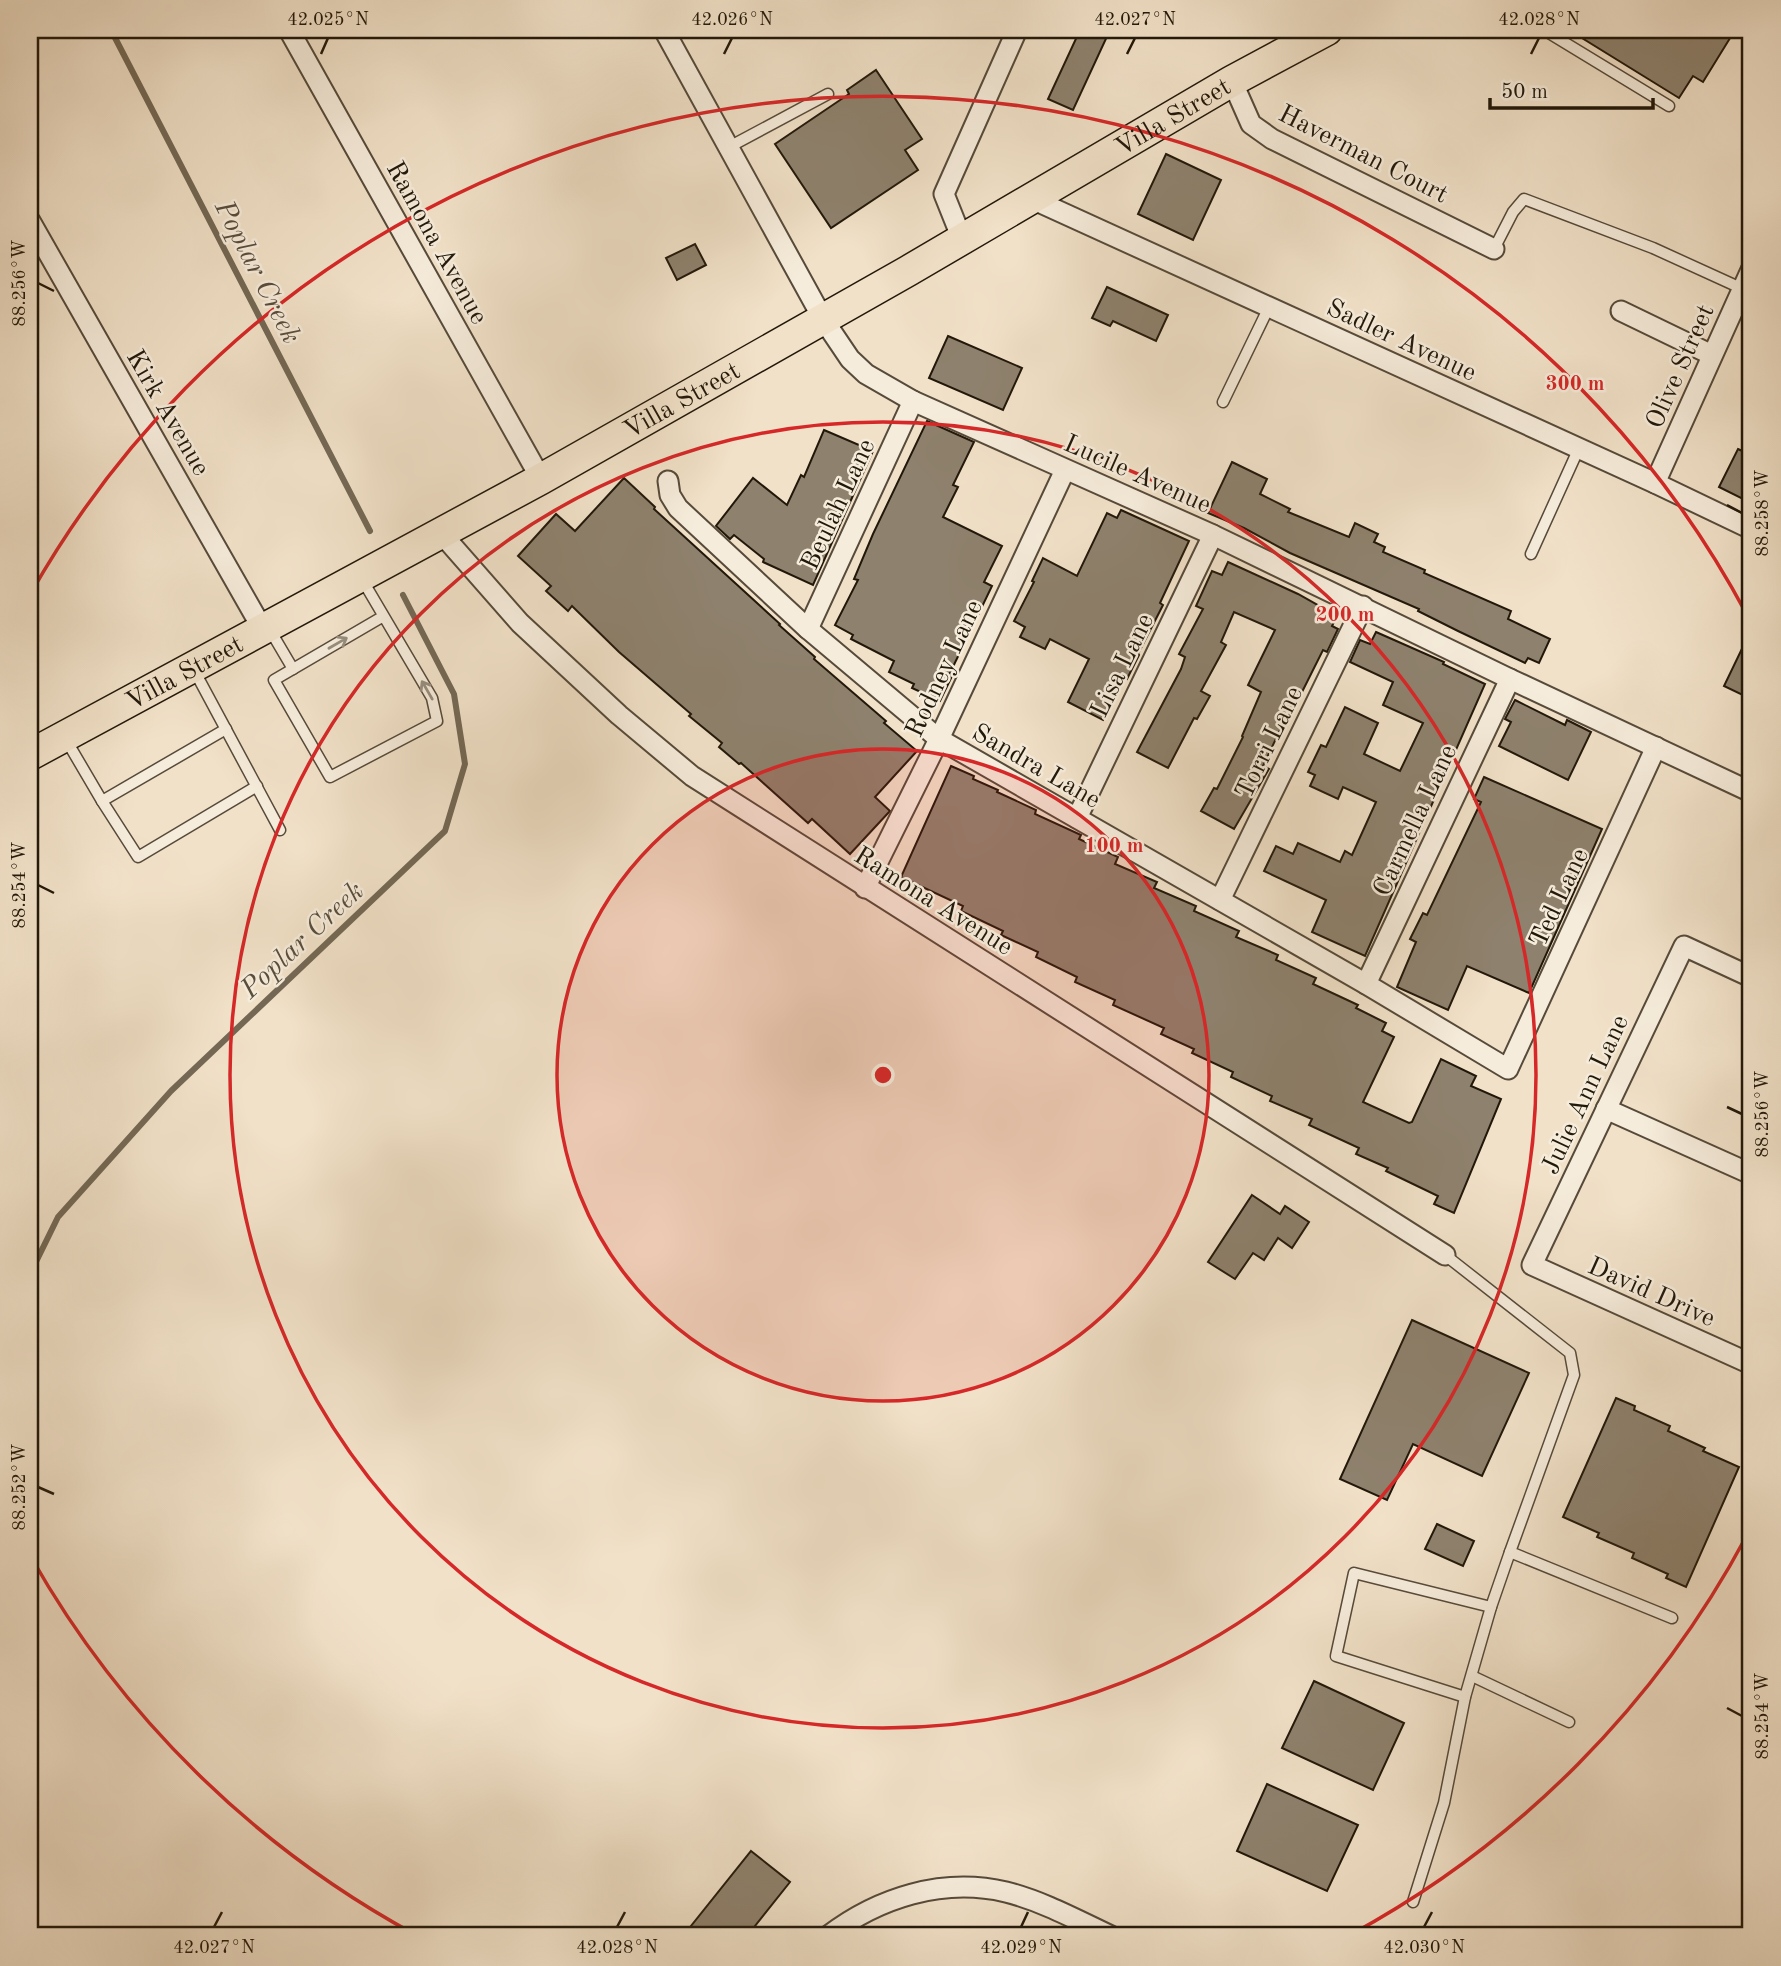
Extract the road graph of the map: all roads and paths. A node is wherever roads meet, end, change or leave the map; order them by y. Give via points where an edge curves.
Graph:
1 (289, 30) edge
2 (664, 30) edge
3 (1017, 30) edge
4 (1327, 30) edge
5 (1544, 30) edge
6 (1232, 81) junction
7 (828, 94) dead end
8 (1669, 106) dead end
9 (729, 147) junction
10 (1030, 198) junction
11 (30, 221) edge
12 (962, 239) junction
13 (1494, 249) joint
14 (1751, 270) edge
15 (1743, 289) junction
16 (1269, 307) junction
17 (1621, 311) dead end
18 (824, 319) junction
19 (1712, 355) junction
20 (913, 401) junction
21 (1223, 402) dead end
22 (1579, 448) junction
23 (1065, 470) junction
24 (541, 479) junction
25 (668, 481) dead end
26 (1655, 483) junction
27 (1751, 529) edge
28 (441, 533) junction
29 (1213, 535) junction
30 (1531, 554) dead end
31 (360, 576) junction
32 (1363, 606) junction
33 (382, 617) junction
34 (265, 627) junction
35 (808, 629) junction
36 (192, 666) junction
37 (293, 668) junction
38 (1510, 679) junction
39 (226, 729) junction
40 (64, 736) junction
41 (939, 739) junction
42 (1656, 747) junction
43 (30, 755) edge
44 (257, 786) junction
45 (1751, 792) edge
46 (102, 801) junction
47 (1077, 818) junction
48 (280, 830) dead end
49 (865, 888) junction
50 (1220, 900) junction
51 (1751, 977) edge
52 (1366, 984) junction
53 (1508, 1069) joint
54 (1606, 1109) junction
55 (1751, 1174) edge
56 (1445, 1255) joint
57 (1532, 1265) joint
58 (1751, 1364) edge
59 (1510, 1552) junction
60 (1491, 1607) junction
61 (1672, 1618) dead end
62 (1472, 1676) junction
63 (1465, 1697) junction
64 (1569, 1722) dead end
65 (1413, 1902) dead end
66 (1077, 1929) edge
67 (828, 1936) edge
68 (1111, 1936) edge

1 - 24 street, Ramona Avenue
2 - 9 street, Lucile Avenue
3 - 12 street via 944,194
4 - 6 main road, Villa Street
5 - 8 lane
6 - 10 main road, Villa Street
6 - 13 street, Haverman Court via 1251,124 1272,139
7 - 9 lane
9 - 18 street, Lucile Avenue
10 - 12 main road, Villa Street
10 - 16 street, Sadler Avenue
11 - 34 street, Kirk Avenue
12 - 18 main road, Villa Street
13 - 15 lane via 1524,199 1653,248
14 - 15 street, Olive Street
15 - 19 street, Olive Street
16 - 21 lane
16 - 22 street, Sadler Avenue
17 - 19 street
18 - 20 street, Lucile Avenue via 850,359 866,374
18 - 24 main road, Villa Street
19 - 26 street, Olive Street
20 - 23 street, Lucile Avenue
20 - 35 street, Beulah Lane
22 - 26 street, Sadler Avenue
22 - 30 lane
23 - 29 street, Lucile Avenue
23 - 41 street, Rodney Lane
24 - 28 main road, Villa Street
25 - 35 street, Sandra Lane via 678,508
26 - 27 street, Sadler Avenue
28 - 31 main road, Villa Street
28 - 49 street, Ramona Avenue via 520,623 619,715 692,776
29 - 32 street, Lucile Avenue
29 - 47 street, Lisa Lane
31 - 33 lane
31 - 34 main road, Villa Street
32 - 38 street, Lucile Avenue
32 - 50 street, Torri Lane
37 -> 33 lane
37 -> 33 lane via 274,680 330,777 437,720 432,698
34 - 36 main road, Villa Street
34 - 37 lane
35 - 41 street, Sandra Lane
36 - 39 lane
36 - 40 main road, Villa Street
38 - 42 street, Lucile Avenue
38 - 52 street, Carmella Lane
39 - 44 lane
39 - 46 lane
40 - 43 main road, Villa Street
40 - 46 lane
41 - 47 street, Sandra Lane
41 - 49 street, Rodney Lane
42 - 45 street, Lucile Avenue
42 - 53 street, Ted Lane
44 - 46 lane via 138,857
44 - 48 lane
47 - 50 street, Sandra Lane
49 - 56 street, Ramona Avenue
50 - 52 street, Sandra Lane
51 - 54 street, Julie Ann Lane via 1684,946
52 - 53 street, Sandra Lane
54 - 55 street
54 - 57 street, Julie Ann Lane
56 - 59 lane via 1570,1353 1574,1375
57 - 58 street, David Drive
59 - 60 lane
59 - 61 lane
60 - 62 lane
60 - 63 lane via 1354,1573 1336,1656
62 - 63 lane
62 - 64 lane
63 - 65 lane via 1444,1802
66 - 67 street via 1006,1892 948,1887 880,1903
66 - 68 street

